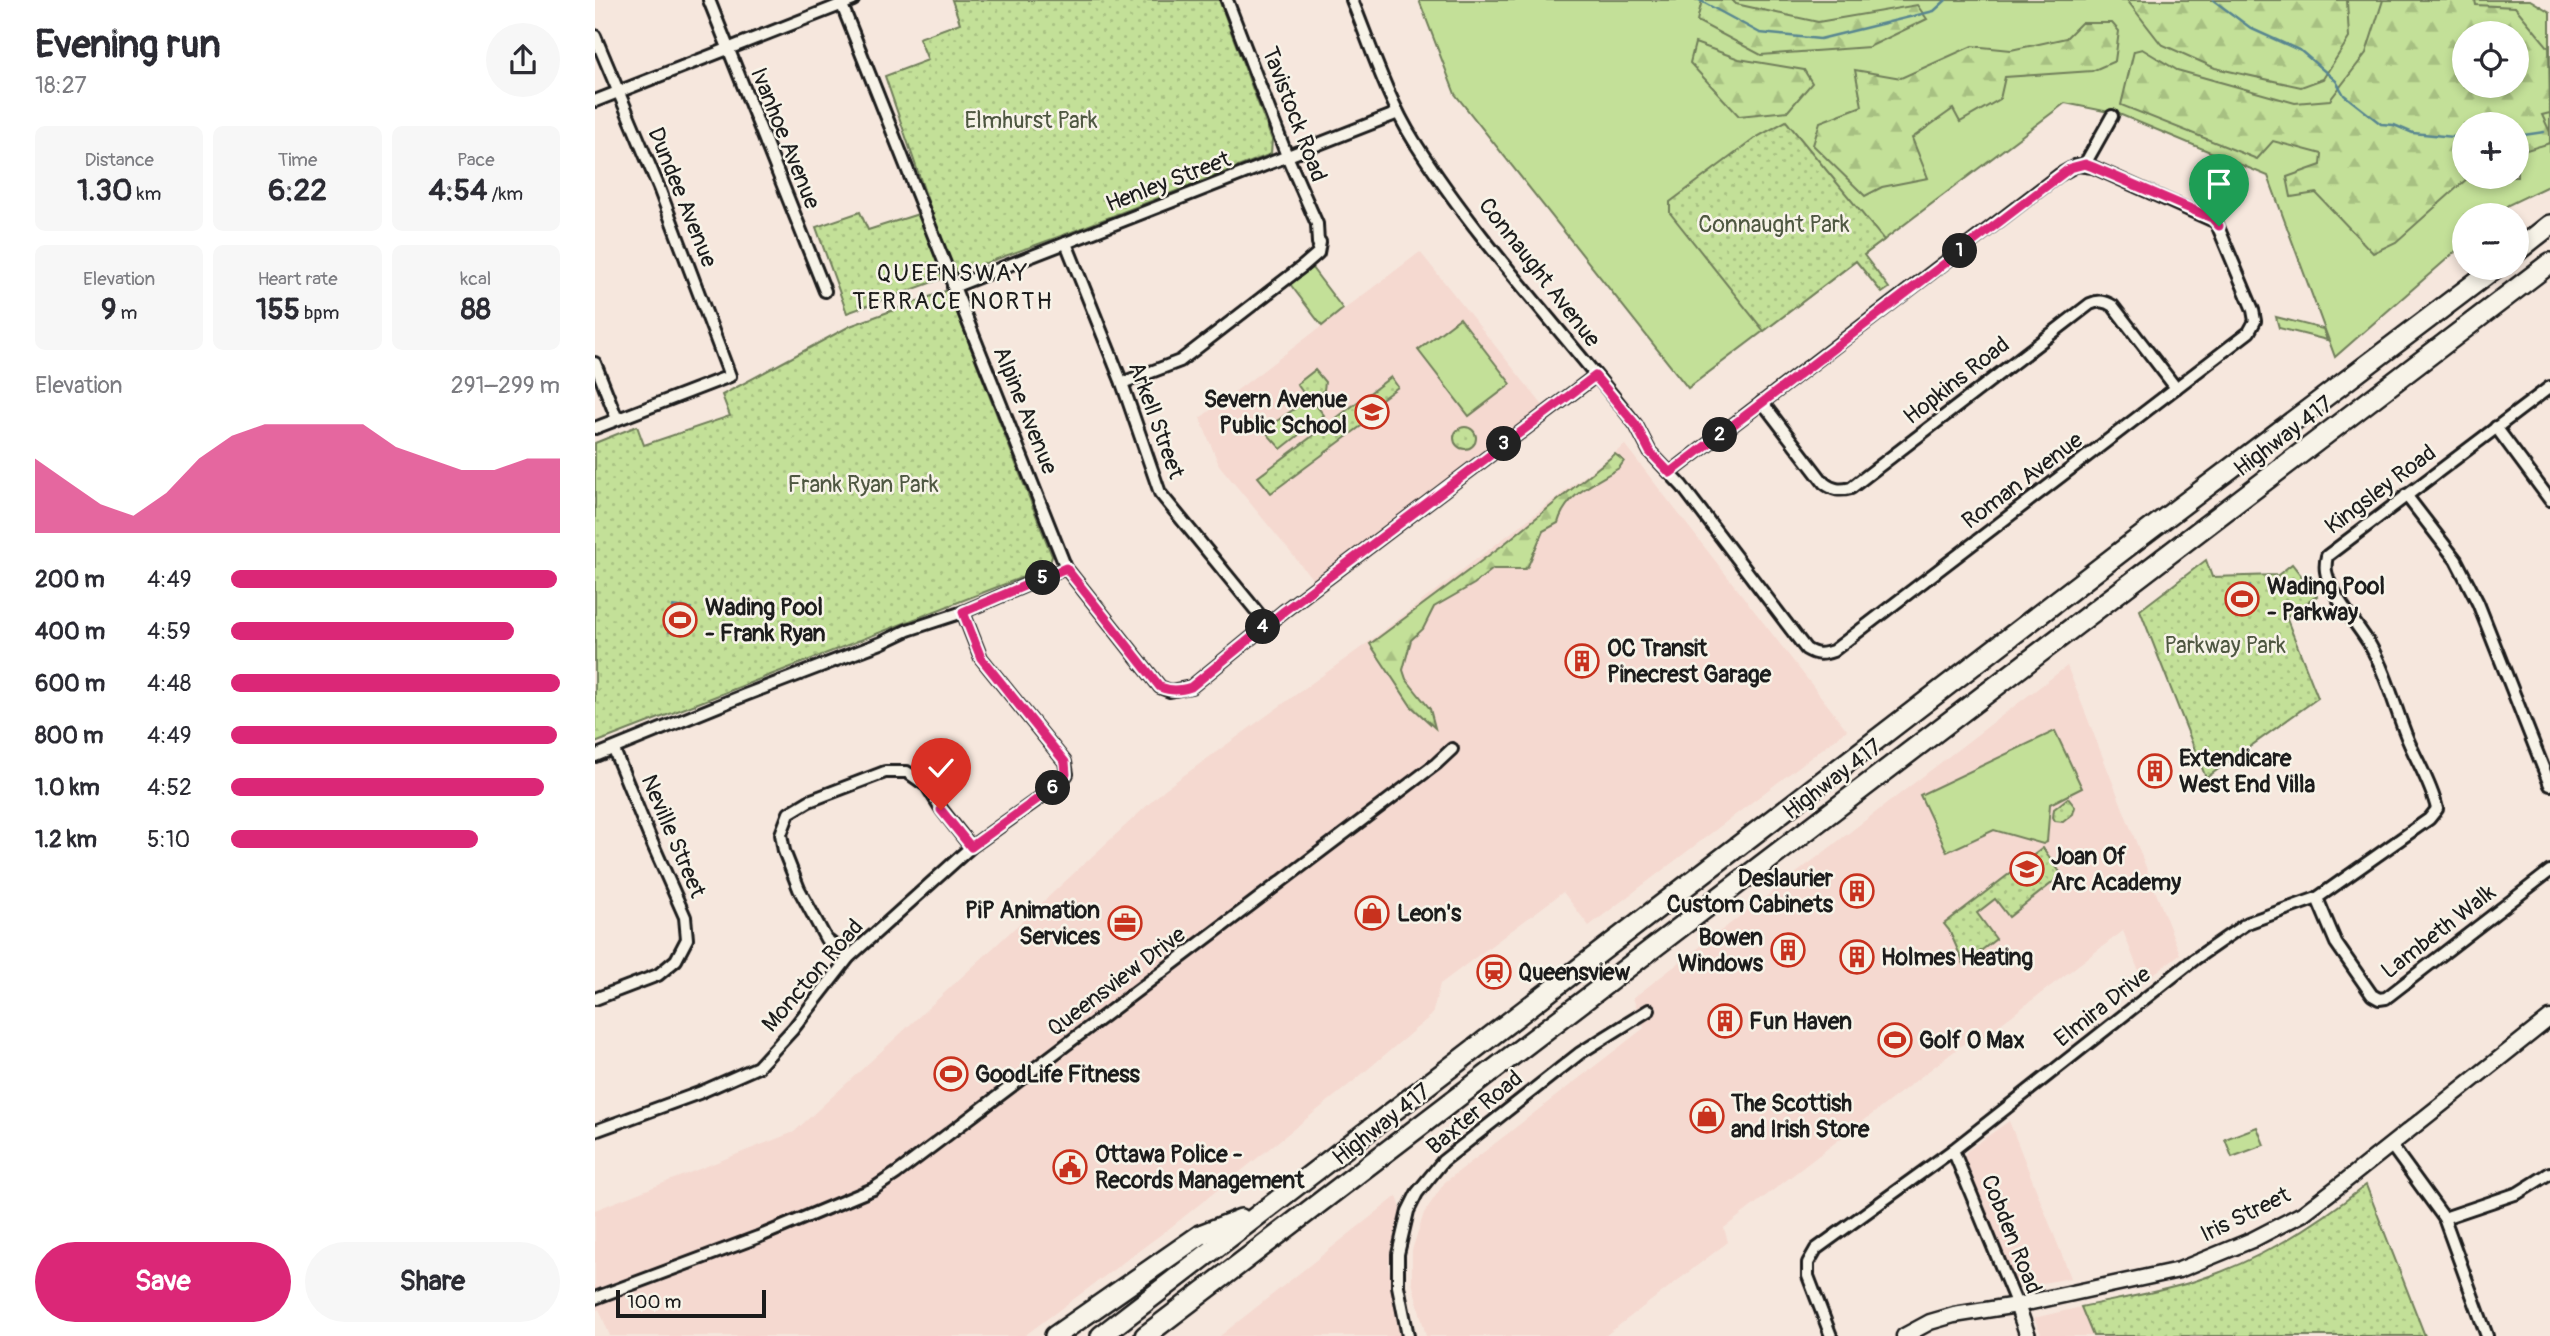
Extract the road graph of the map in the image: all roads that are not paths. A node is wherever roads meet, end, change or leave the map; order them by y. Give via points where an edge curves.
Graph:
1 (709, 0) edge
2 (853, 0) edge
3 (1227, 0) edge
4 (1353, 0) edge
5 (840, 2) edge
6 (595, 36) edge
7 (728, 48) junction
8 (617, 91) junction
9 (595, 101) edge
10 (1398, 113) junction
11 (2112, 116) dead end
12 (1287, 156) junction
13 (2085, 164) junction
14 (2550, 225) edge
15 (2529, 242) edge
16 (1066, 243) junction
17 (2550, 263) edge
18 (2479, 280) edge
19 (953, 287) junction
20 (825, 290) dead end
21 (595, 363) edge
22 (1595, 376) junction
23 (1122, 383) junction
24 (2550, 387) edge
25 (2176, 388) junction
26 (1762, 402) junction
27 (617, 419) junction
28 (2496, 427) junction
29 (595, 428) edge
30 (1670, 473) junction
31 (2406, 495) junction
32 (2550, 500) edge
33 (1066, 568) junction
34 (963, 612) junction
35 (1266, 624) junction
36 (1806, 649) joint
37 (1452, 749) dead end
38 (614, 750) junction
39 (595, 756) edge
40 (2550, 785) edge
41 (2435, 812) joint
42 (971, 847) junction
43 (2550, 871) edge
44 (2317, 898) junction
45 (849, 957) junction
46 (595, 999) edge
47 (1649, 1010) dead end
48 (2550, 1018) edge
49 (595, 1132) edge
50 (2391, 1144) junction
51 (1953, 1150) junction
52 (2550, 1172) edge
53 (1262, 1211) junction
54 (2444, 1218) junction
55 (1243, 1262) junction
56 (595, 1298) edge
57 (2017, 1304) junction
58 (1055, 1336) edge
59 (1101, 1336) edge
60 (1145, 1336) edge
61 (1160, 1336) edge
62 (1409, 1336) edge
63 (1831, 1336) edge
64 (1904, 1336) edge
65 (2028, 1336) edge
66 (2487, 1336) edge

1 - 7 street, Ivanhoe Avenue
2 - 5 street
3 - 12 street, Tavistock Road
4 - 10 street, Connaught Avenue
5 - 7 street
5 - 19 street, Alpine Avenue
6 - 8 street, Dundee Avenue
7 - 8 street
7 - 20 street, Ivanhoe Avenue
8 - 9 street
8 - 27 street, Dundee Avenue via 730,376
10 - 12 street, Henley Street
10 - 22 street, Connaught Avenue via 1413,141 1505,265
11 - 13 street
12 - 16 street, Henley Street
12 - 23 street, Tavistock Road via 1317,224 1318,253 1180,360
13 - 25 street, Roman Avenue via 2216,222 2253,310 2255,321 2249,332
13 - 26 street via 2059,175
14 - 15 highway
16 - 19 street, Henley Street
16 - 23 street, Arkell Street
17 - 55 highway, Highway 417
18 - 53 highway
19 - 33 street, Alpine Avenue
21 - 27 street
22 - 30 street, Connaught Avenue
22 - 35 street
23 - 35 street, Arkell Street via 1160,493
24 - 28 street, Kingsley Road
25 - 26 street, Hopkins Road via 2113,306 2097,301 1843,490 1824,482
25 - 36 street, Roman Avenue via 1833,651 1815,654
26 - 30 street
27 - 29 street
28 - 31 street, Kingsley Road
28 - 32 street
30 - 36 street, Connaught Avenue
31 - 40 street via 2456,560 2478,603
31 - 41 street, Kingsley Road via 2327,556 2324,569 2387,679 2434,797
33 - 34 street
33 - 35 street, Alpine Avenue via 1160,687 1170,691 1191,687
34 - 38 street
34 - 42 street, Moncton Road via 981,658 1065,762 1066,774
37 - 56 street, Queensview Drive via 917,1160 873,1189
38 - 39 street
38 - 46 street, Neville Street via 685,917 686,940 676,960 658,975
41 - 44 street, Elmira Drive
42 - 45 street, Moncton Road
42 - 45 street via 927,786 907,772 884,772 789,813 781,834 799,889 826,939
43 - 44 street, Lambeth Walk via 2379,999 2336,943
44 - 51 street, Elmira Drive via 2247,923 2195,959
45 - 49 street, Moncton Road via 758,1067
47 - 62 street, Baxter Road via 1580,1053 1443,1161 1417,1193 1398,1254 1398,1286
48 - 50 street, Iris Street
50 - 54 street
50 - 57 street, Iris Street via 2302,1214 2252,1240 2179,1270
51 - 57 street, Cobden Road
51 - 63 street, Elmira Drive via 1816,1250 1808,1263 1808,1276
52 - 54 street via 2518,1193
53 - 58 highway via 1200,1235
53 - 59 highway
54 - 66 street
55 - 60 highway, Highway 417
55 - 61 highway
57 - 64 street, Iris Street via 1942,1318
57 - 65 street, Cobden Road

